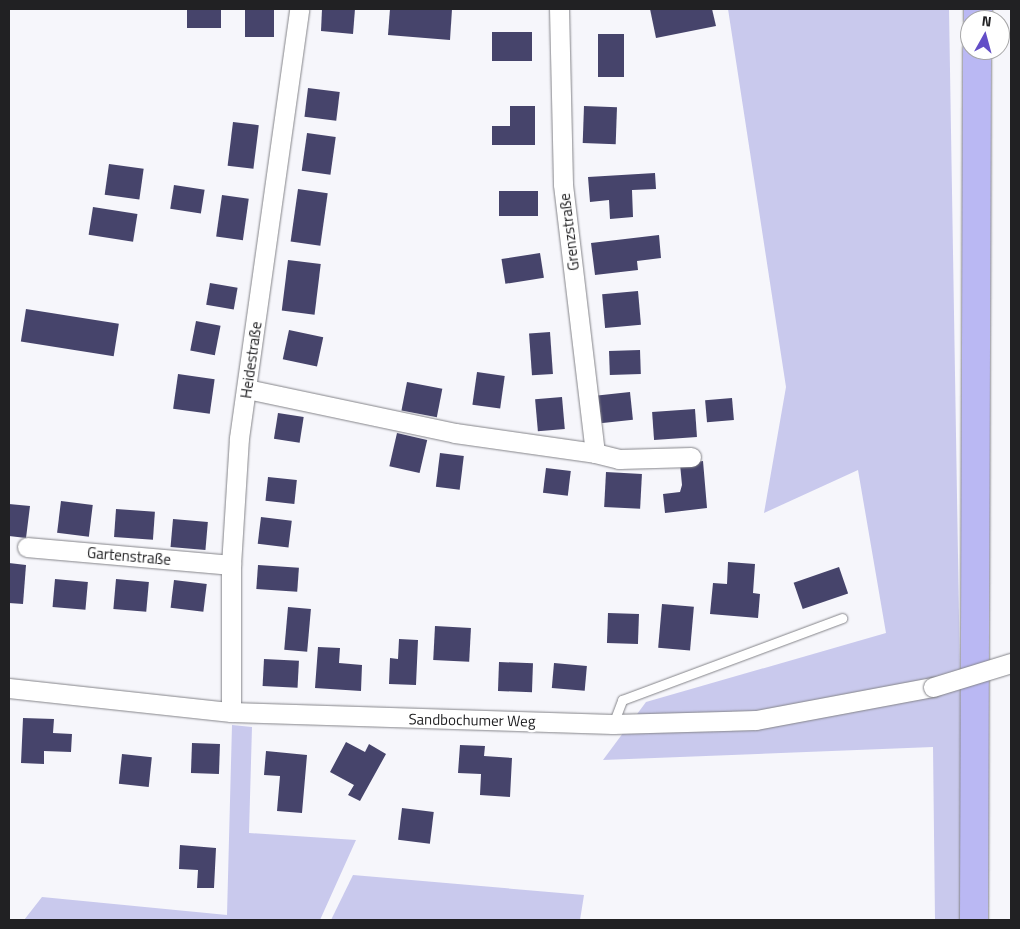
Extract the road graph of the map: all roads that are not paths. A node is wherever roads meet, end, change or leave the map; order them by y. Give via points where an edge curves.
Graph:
1 (299, 9) edge
2 (559, 9) edge
3 (978, 60) edge
4 (247, 389) junction
5 (595, 453) junction
6 (691, 457) dead end
7 (27, 547) dead end
8 (231, 565) junction
9 (842, 618) dead end
10 (1011, 663) edge
11 (9, 688) edge
12 (231, 712) junction
13 (613, 724) junction
14 (974, 920) edge

1 - 4 street, Heidestraße
2 - 5 street, Grenzstraße via 563,184
3 - 14 highway
4 - 5 street via 455,433
4 - 8 street, Heidestraße via 239,438
5 - 6 street via 619,459
7 - 8 street, Gartenstraße
8 - 12 street, Heidestraße
9 - 13 lane via 622,700
10 - 13 street, Sandbochumer Weg, bridge via 933,686 756,720
11 - 12 street, Sandbochumer Weg
12 - 13 street, Sandbochumer Weg

